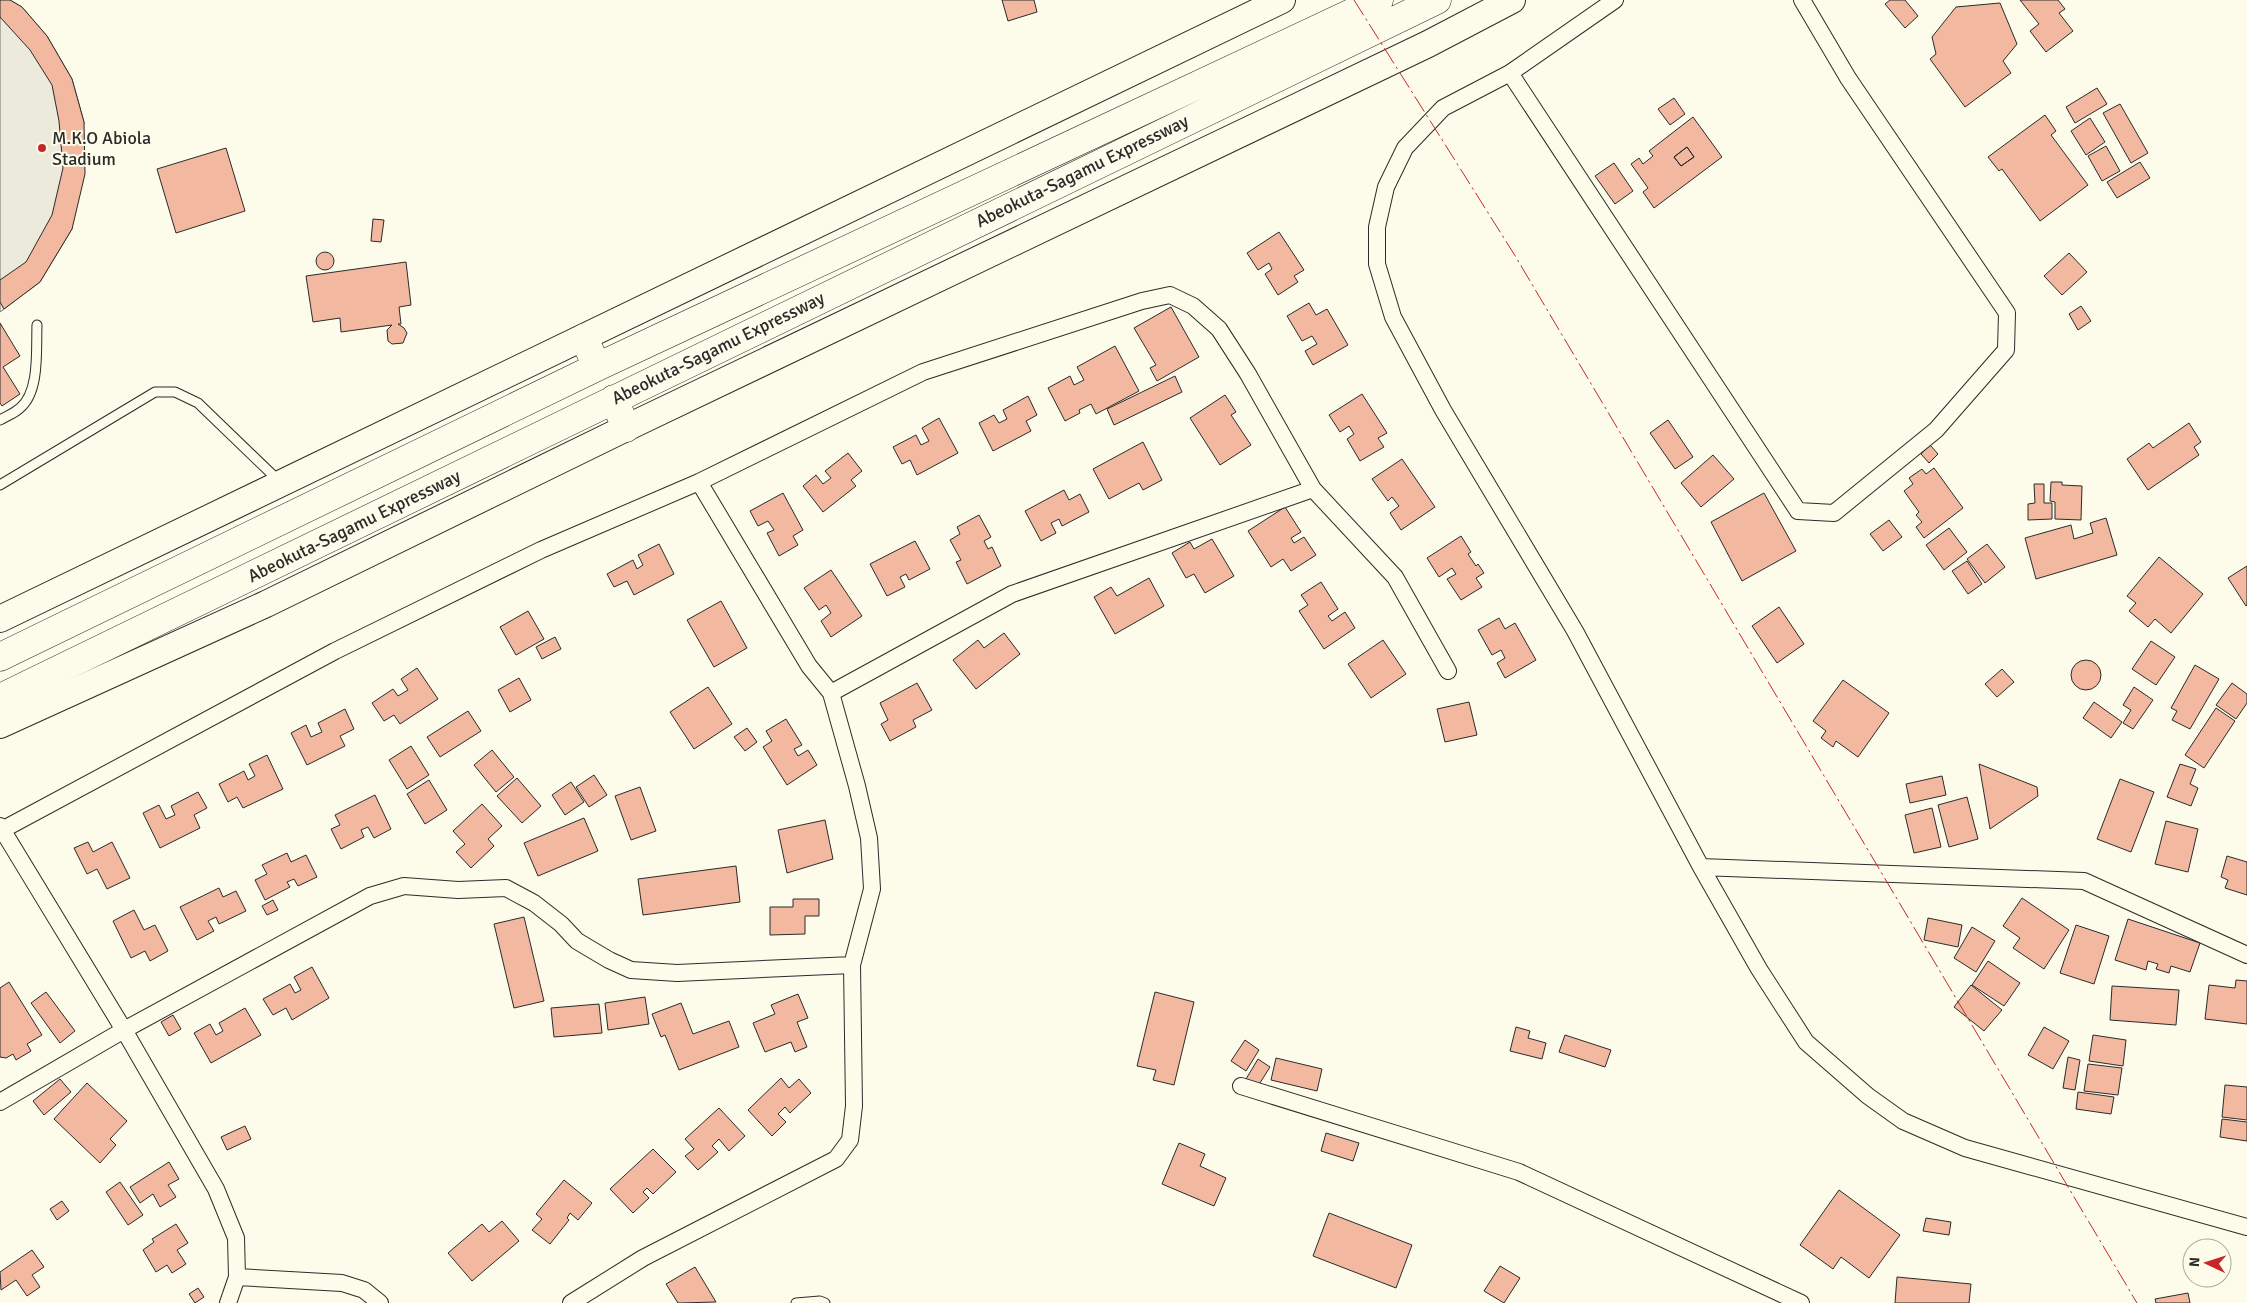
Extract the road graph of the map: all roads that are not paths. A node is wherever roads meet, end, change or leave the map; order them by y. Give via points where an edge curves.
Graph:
1 (1282, 0) edge
2 (1379, 0) edge
3 (1512, 0) edge
4 (1615, 0) edge
5 (1802, 0) edge
6 (1425, 6) edge
7 (1510, 73) junction
8 (37, 325) dead end
9 (584, 338) junction
10 (597, 367) junction
11 (614, 399) junction
12 (0, 420) edge
13 (626, 428) junction
14 (699, 482) junction
15 (282, 483) junction
16 (0, 485) edge
17 (1314, 489) junction
18 (0, 619) edge
19 (0, 657) edge
20 (1448, 671) dead end
21 (831, 692) junction
22 (0, 698) edge
23 (0, 725) edge
24 (1, 828) edge
25 (1701, 867) junction
26 (2247, 954) edge
27 (852, 965) junction
28 (124, 1030) junction
29 (1241, 1086) dead end
30 (0, 1102) edge
31 (2247, 1227) edge
32 (237, 1278) junction
33 (228, 1303) edge
34 (380, 1303) edge
35 (571, 1303) edge
36 (796, 1303) edge
37 (825, 1303) edge
38 (1801, 1303) edge

1 - 9 main road
2 - 10 highway, Abeokuta-Sagamu Expressway
3 - 13 main road via 1428,44
4 - 7 street
5 - 7 street via 1848,78 2007,313 2006,350 1936,430 1834,513 1798,511
6 - 11 highway, Abeokuta-Sagamu Expressway
7 - 25 street via 1443,108 1405,148 1386,187 1377,226 1377,264 1393,317 1438,402 1575,632
8 - 12 lane via 36,366 31,393 21,408
9 - 10 highway
9 - 15 main road
10 - 19 highway, Abeokuta-Sagamu Expressway
11 - 13 highway
11 - 22 highway, Abeokuta-Sagamu Expressway
13 - 23 main road via 266,604
14 - 17 street via 923,372 1142,301 1170,295 1193,306 1219,329
14 - 21 street via 809,666
14 - 24 street via 541,550 335,651
15 - 16 lane via 198,403 175,392 155,392
15 - 18 main road
17 - 20 street via 1395,577
17 - 21 street via 1012,594
21 - 27 street via 869,838 872,889
24 - 28 street
25 - 26 street via 2084,880
25 - 31 street via 1759,969 1806,1042 1868,1096 1903,1121 1965,1148
27 - 28 street via 678,973 631,970 577,941 534,903 506,888 458,890 404,886 370,896
27 - 35 street via 854,1106 850,1140 836,1159 643,1258
28 - 30 street
28 - 32 street via 216,1190 236,1238
29 - 38 street via 1519,1172
32 - 33 street
32 - 34 street via 342,1283 364,1290
36 - 37 lane

